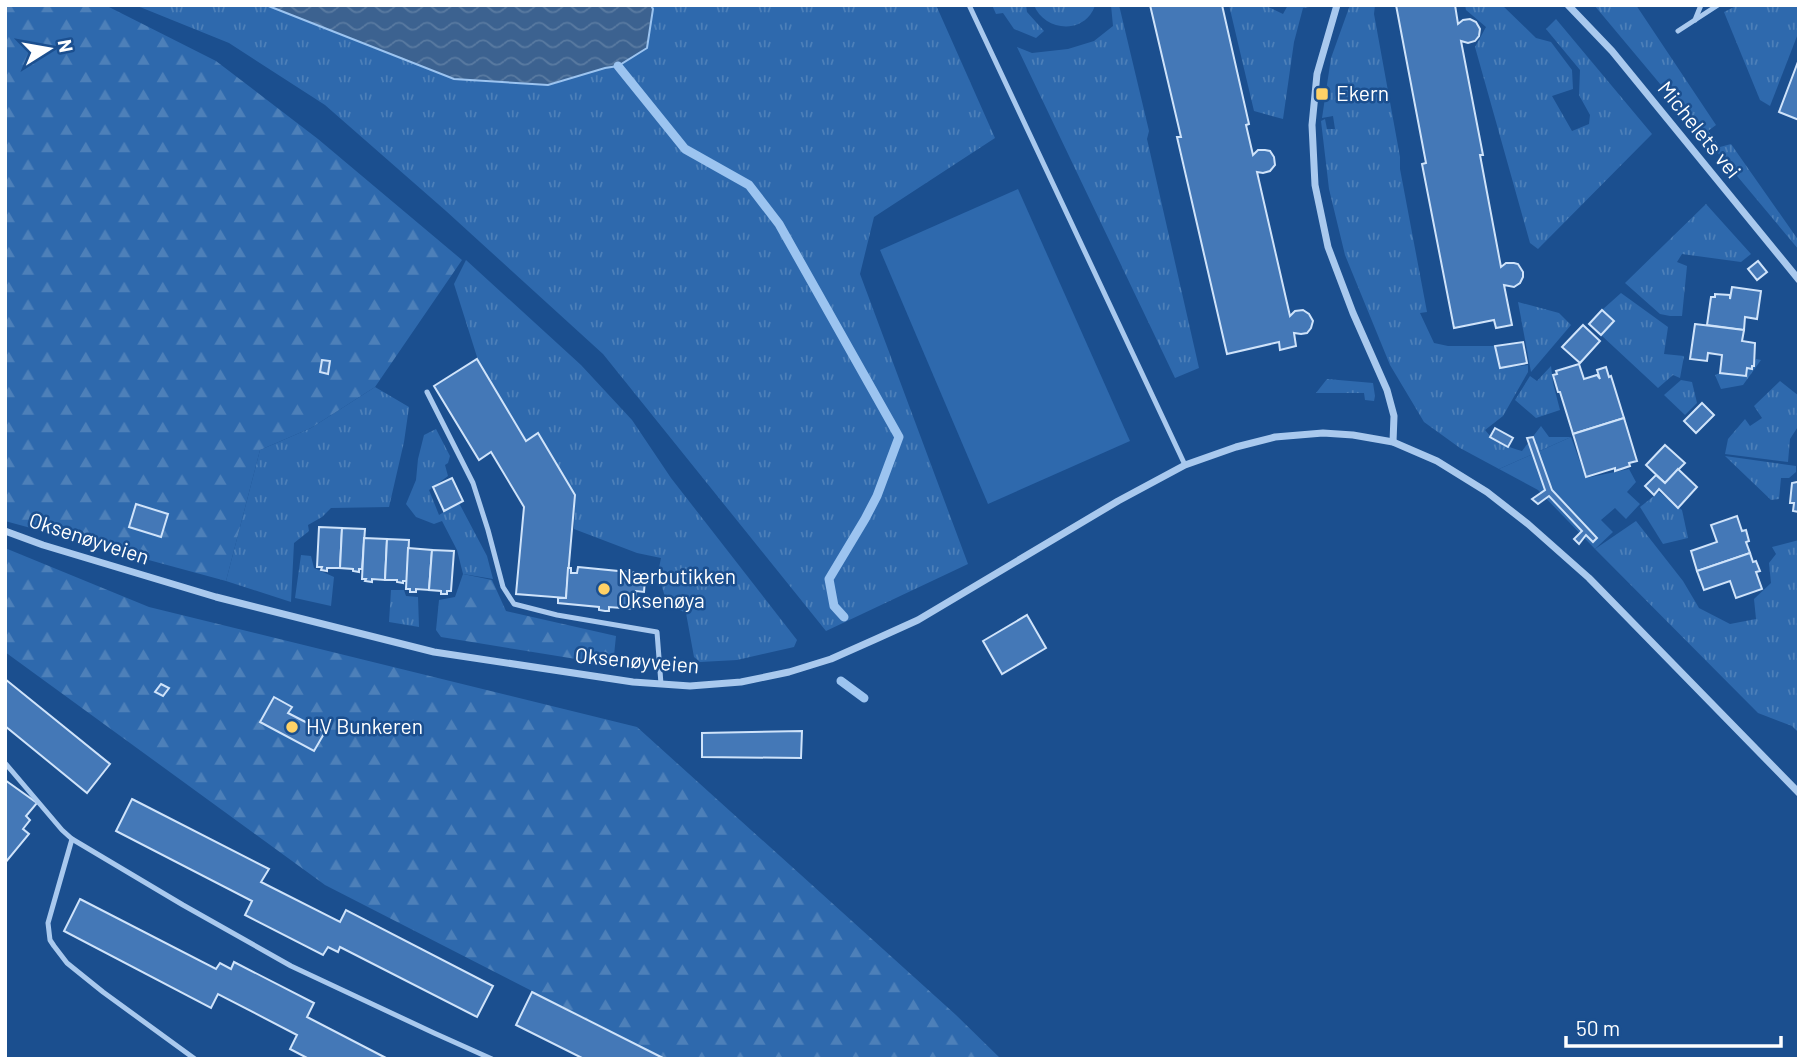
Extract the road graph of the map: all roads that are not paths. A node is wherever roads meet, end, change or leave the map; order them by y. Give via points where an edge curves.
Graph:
1 (969, 5) edge
2 (1337, 5) edge
3 (1569, 5) edge
4 (1701, 5) edge
5 (1718, 5) edge
6 (1695, 20) junction
7 (1678, 31) dead end
8 (1799, 280) edge
9 (427, 392) dead end
10 (1393, 442) junction
11 (1185, 465) junction
12 (5, 531) edge
13 (662, 684) junction
14 (5, 763) edge
15 (1799, 793) edge
16 (72, 839) junction
17 (195, 1059) edge
18 (492, 1059) edge

1 - 11 lane
2 - 10 street via 1317,74 1312,125 1315,185 1328,247 1387,390 1394,416
3 - 8 street, Michelets vei
4 - 6 lane
5 - 6 lane
6 - 7 lane
9 - 13 lane via 473,483 503,587 514,604 657,632
10 - 11 street, Oksenøyveien via 1322,433 1275,437
10 - 15 street, Oksenøyveien via 1437,461 1528,524 1589,578
11 - 13 street, Oksenøyveien via 918,620 831,659 741,682
12 - 13 street, Oksenøyveien via 216,597 433,652
14 - 16 lane
16 - 17 lane via 48,923 50,940 67,963
16 - 18 lane via 291,966

